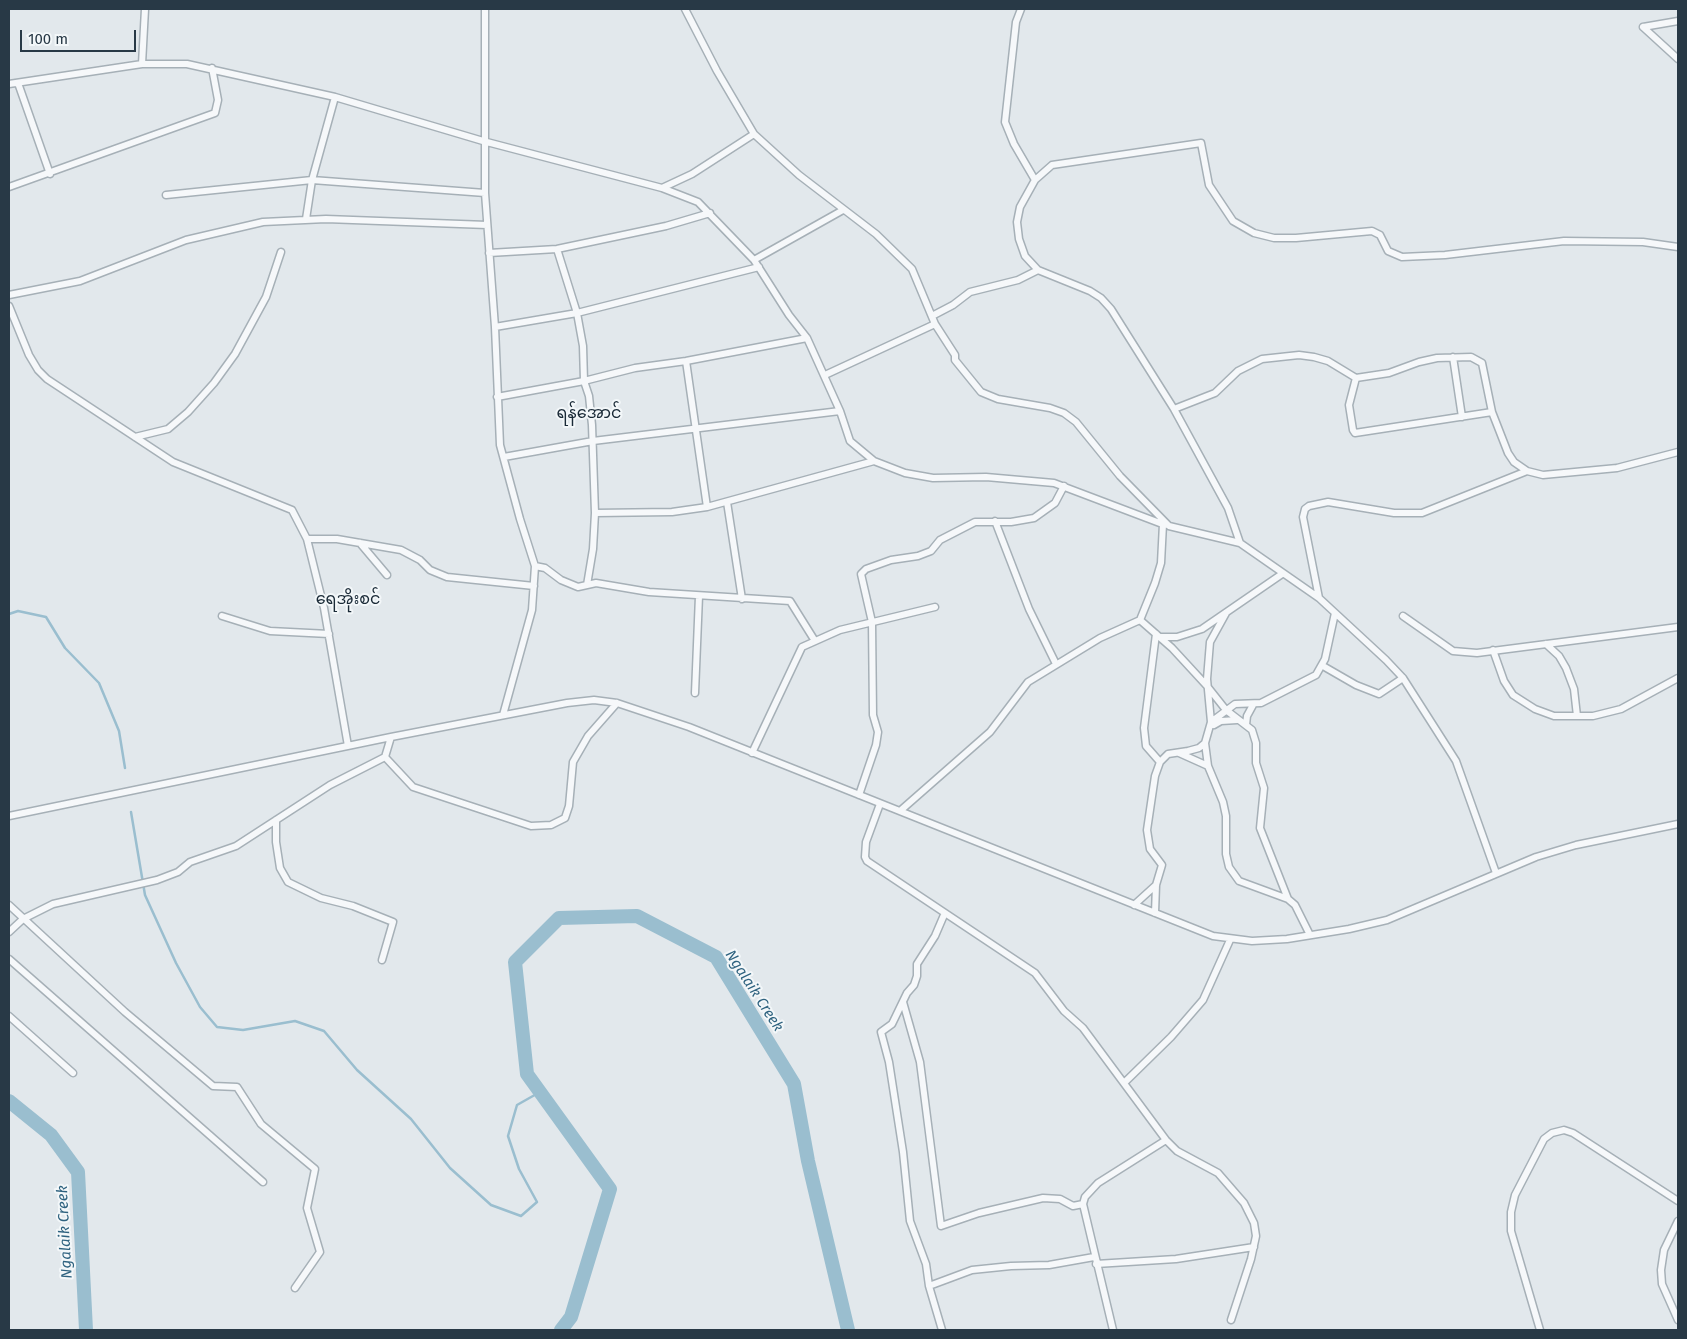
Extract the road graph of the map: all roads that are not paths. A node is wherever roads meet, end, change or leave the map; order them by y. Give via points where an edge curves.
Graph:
1 (146, 9) edge
2 (485, 9) edge
3 (685, 9) edge
4 (1021, 9) edge
5 (1678, 21) edge
6 (1678, 59) edge
7 (142, 64) junction
8 (212, 68) junction
9 (18, 82) junction
10 (9, 84) edge
11 (335, 97) junction
12 (754, 134) junction
13 (483, 141) junction
14 (50, 174) junction
15 (312, 180) junction
16 (1035, 180) junction
17 (9, 187) edge
18 (662, 188) junction
19 (485, 194) junction
20 (166, 195) dead end
21 (842, 210) junction
22 (710, 213) junction
23 (306, 219) junction
24 (487, 225) junction
25 (1678, 247) edge
26 (557, 249) junction
27 (280, 252) dead end
28 (489, 253) junction
29 (754, 260) junction
30 (759, 267) junction
31 (1038, 270) junction
32 (9, 295) edge
33 (9, 306) edge
34 (577, 312) junction
35 (932, 316) junction
36 (935, 324) junction
37 (495, 326) junction
38 (807, 338) junction
39 (1453, 357) junction
40 (686, 361) junction
41 (825, 374) junction
42 (1356, 378) junction
43 (584, 381) junction
44 (497, 398) junction
45 (1174, 409) junction
46 (840, 411) junction
47 (1492, 412) junction
48 (1462, 417) junction
49 (694, 428) junction
50 (135, 437) junction
51 (593, 441) junction
52 (1678, 452) edge
53 (504, 457) junction
54 (874, 461) junction
55 (1527, 471) junction
56 (1064, 486) junction
57 (727, 502) junction
58 (708, 507) junction
59 (595, 513) junction
60 (995, 521) junction
61 (1166, 525) junction
62 (306, 538) junction
63 (360, 543) junction
64 (1240, 543) junction
65 (535, 566) junction
66 (1282, 574) junction
67 (387, 575) dead end
68 (588, 585) junction
69 (534, 586) junction
70 (699, 596) junction
71 (1319, 598) junction
72 (742, 599) junction
73 (935, 607) dead end
74 (1226, 613) junction
75 (1335, 613) junction
76 (222, 616) dead end
77 (1403, 616) dead end
78 (1140, 620) junction
79 (872, 622) junction
80 (1678, 626) edge
81 (329, 634) junction
82 (1158, 635) junction
83 (815, 641) junction
84 (1546, 644) junction
85 (1493, 650) junction
86 (1056, 664) junction
87 (1323, 666) junction
88 (1403, 678) junction
89 (1678, 678) edge
90 (1208, 686) junction
91 (695, 693) dead end
92 (617, 703) junction
93 (1253, 705) junction
94 (1226, 710) junction
95 (503, 715) junction
96 (1577, 716) junction
97 (1238, 720) junction
98 (1212, 722) junction
99 (1246, 725) junction
100 (1210, 729) junction
101 (391, 737) junction
102 (1204, 742) junction
103 (348, 746) junction
104 (1178, 752) junction
105 (752, 753) junction
106 (386, 757) junction
107 (1160, 762) junction
108 (1208, 766) junction
109 (859, 795) junction
110 (880, 804) junction
111 (900, 811) junction
112 (9, 816) edge
113 (276, 820) junction
114 (1678, 824) edge
115 (1496, 873) junction
116 (1156, 885) junction
117 (1288, 899) junction
118 (9, 905) edge
119 (1134, 905) junction
120 (1155, 913) junction
121 (944, 915) junction
122 (23, 919) junction
123 (9, 932) edge
124 (1310, 935) junction
125 (1230, 940) junction
126 (9, 959) edge
127 (382, 960) dead end
128 (903, 1002) junction
129 (9, 1016) edge
130 (73, 1072) dead end
131 (1124, 1083) junction
132 (1166, 1140) junction
133 (263, 1182) dead end
134 (1678, 1201) edge
135 (1083, 1204) junction
136 (1678, 1221) edge
137 (1254, 1247) junction
138 (1095, 1260) junction
139 (929, 1286) junction
140 (295, 1288) dead end
141 (1231, 1320) dead end
142 (1678, 1320) edge
143 (942, 1330) edge
144 (1113, 1330) edge
145 (1540, 1330) edge

1 - 7 street
2 - 13 street
3 - 12 street
4 - 16 street via 1016,22 1005,122
5 - 6 street via 1643,27
7 - 8 street via 187,64
7 - 9 street
8 - 11 street
8 - 14 street via 218,100 214,113
9 - 10 street
9 - 14 street
11 - 13 street
11 - 15 street
12 - 18 street via 692,174
12 - 21 street
13 - 18 street
13 - 19 street
14 - 17 street
15 - 19 street
15 - 20 street
15 - 23 street
16 - 25 street via 1052,165 1202,143 1209,185 1233,221 1254,233 1274,238 1372,231 1380,236 1388,251 1415,258 1564,241 1644,242
16 - 31 street via 1020,207 1017,222 1025,256
18 - 22 street via 698,202
19 - 24 street
21 - 29 street
21 - 35 street via 876,234 912,269
22 - 26 street via 666,226
22 - 29 street
23 - 24 street
23 - 32 street via 263,222 186,240 80,281
24 - 28 street
26 - 28 street
26 - 34 street
27 - 50 street via 266,297 235,354 214,383 168,429
28 - 37 street
29 - 30 street
30 - 34 street
30 - 38 street
31 - 35 street via 1012,282 970,292
31 - 45 street via 1101,298
33 - 50 street via 38,370
34 - 37 street
34 - 43 street via 583,346
35 - 36 street
36 - 41 street
36 - 61 street via 955,360 981,392 1016,403 1050,408 1070,417
37 - 44 street
38 - 40 street
38 - 41 street
39 - 42 street
39 - 47 street via 1471,357 1482,363
39 - 48 street
40 - 43 street via 635,368
40 - 49 street
41 - 46 street
42 - 45 street via 1314,356 1262,360 1238,371 1215,393
42 - 48 street via 1349,404 1355,433
43 - 44 street
43 - 51 street via 589,396
44 - 53 street via 500,445
45 - 64 street via 1228,508
46 - 49 street
46 - 54 street via 850,441
47 - 48 street
47 - 55 street via 1508,453
49 - 51 street
49 - 58 street
50 - 62 street via 186,468 292,510
51 - 53 street
51 - 59 street
52 - 55 street via 1617,468 1543,475
53 - 65 street
54 - 56 street via 905,473 934,478 1028,479
54 - 57 street
55 - 71 street via 1422,513 1394,513 1328,502 1309,506 1303,517
56 - 60 street via 1055,503 1034,518
56 - 61 street
57 - 58 street
57 - 72 street
58 - 59 street via 672,512
59 - 68 street
60 - 79 street via 975,522 940,540 931,551 866,569 861,574
60 - 86 street via 1029,609
61 - 64 street
61 - 78 street via 1156,583
62 - 63 street
62 - 81 street
63 - 67 street
63 - 69 street via 401,550 420,560 430,570 448,577
64 - 66 street
65 - 68 street via 545,568 578,587
65 - 69 street
66 - 71 street
66 - 74 street
68 - 70 street via 596,583
69 - 95 street via 532,610
70 - 72 street
70 - 91 street
71 - 75 street
72 - 83 street via 790,601
73 - 79 street
74 - 82 street via 1188,635
74 - 90 street via 1210,642
75 - 87 street
75 - 88 street
76 - 81 street via 270,630
77 - 85 street via 1453,650 1477,653
78 - 82 street
78 - 86 street via 1100,638
79 - 83 street via 840,630
79 - 109 street via 874,715 878,732
80 - 84 street
81 - 103 street
82 - 90 street
82 - 107 street via 1144,728 1146,746
83 - 105 street via 799,651
84 - 85 street
84 - 96 street via 1566,668 1574,689
85 - 96 street via 1504,681 1513,695 1554,716
86 - 111 street via 1028,682 990,732
87 - 88 street via 1379,694
87 - 93 street via 1316,674 1269,700
88 - 115 street via 1456,761
89 - 96 street via 1621,709 1593,716
90 - 94 street
90 - 98 street
92 - 95 street via 594,700
92 - 105 street via 689,727
92 - 106 street via 588,736 573,762 565,818 551,824 531,826 413,787
93 - 94 street via 1235,704
93 - 99 street
94 - 97 street
94 - 98 street
95 - 101 street
97 - 99 street
97 - 100 street via 1221,721
98 - 100 street
99 - 117 street via 1252,730 1256,742 1256,763 1264,788 1260,828
100 - 102 street
101 - 103 street
101 - 106 street
102 - 104 street via 1199,748
102 - 108 street
103 - 112 street
104 - 107 street via 1168,754
104 - 108 street
105 - 109 street
106 - 113 street via 330,785
107 - 116 street via 1147,830 1150,849 1162,865
108 - 117 street via 1223,802 1229,867 1239,881
109 - 110 street
110 - 111 street
110 - 121 street via 866,842 866,861
111 - 119 street
113 - 122 street via 236,846 190,862 178,872 121,890 53,904
113 - 127 street via 280,868 288,882 321,898 353,906 393,922
114 - 115 street via 1576,845 1536,856
115 - 124 street via 1387,920
116 - 119 street
116 - 120 street
117 - 124 street via 1295,905
118 - 122 street
119 - 120 street
120 - 125 street
121 - 128 street via 936,936 916,964 917,976
121 - 131 street via 992,943 1035,974 1064,1011 1083,1028
122 - 123 street
122 - 140 street via 125,1012 213,1086 237,1087 261,1124 315,1169 307,1208 320,1252
124 - 125 street via 1287,939
125 - 131 street via 1204,1000
126 - 133 street
128 - 135 street via 920,1062 941,1226 1042,1198 1060,1199 1073,1206
128 - 139 street via 892,1024 881,1032 903,1152 910,1220 926,1264
129 - 130 street
131 - 132 street
132 - 135 street via 1098,1183
132 - 137 street via 1177,1151 1218,1173 1244,1203 1254,1223
134 - 145 street via 1573,1133 1564,1130 1544,1139 1516,1194 1511,1222
135 - 138 street
136 - 142 street via 1664,1250 1660,1270 1662,1284
137 - 138 street via 1176,1259
137 - 141 street
138 - 139 street via 972,1270
138 - 144 street
139 - 143 street

